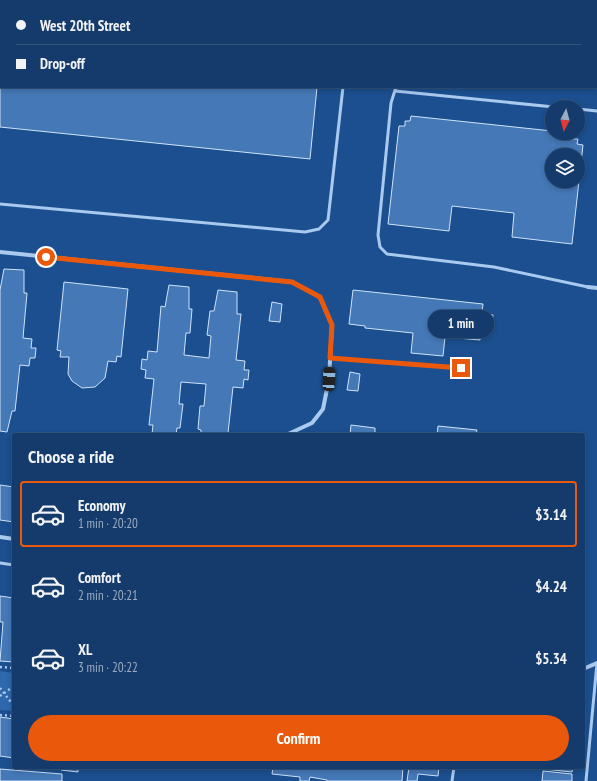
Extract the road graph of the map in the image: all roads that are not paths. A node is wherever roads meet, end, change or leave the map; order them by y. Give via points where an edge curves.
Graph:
1 (343, 88) edge
2 (396, 88) edge
3 (395, 91) junction
4 (545, 106) edge
5 (585, 110) edge
6 (597, 111) edge
7 (0, 204) edge
8 (0, 252) edge
9 (588, 287) joint
10 (597, 288) edge
11 (330, 358) junction
12 (461, 368) dead end
13 (290, 433) edge
14 (0, 537) edge
15 (12, 539) edge
16 (0, 564) edge
17 (12, 565) edge
18 (597, 663) edge
19 (585, 668) edge
20 (596, 690) edge
21 (454, 769) edge
22 (452, 781) edge
23 (586, 781) edge

1 - 7 lane via 328,220 319,228 304,232
2 - 3 lane
3 - 4 lane
3 - 9 lane via 390,103 378,235 380,247 387,254 494,267
5 - 6 lane
8 - 11 street via 292,282 320,297 332,325
9 - 10 street
11 - 12 lane
11 - 13 street via 323,409 312,423
14 - 15 street
16 - 17 lane
18 - 19 street
18 - 20 lane
20 - 23 lane
21 - 22 lane

